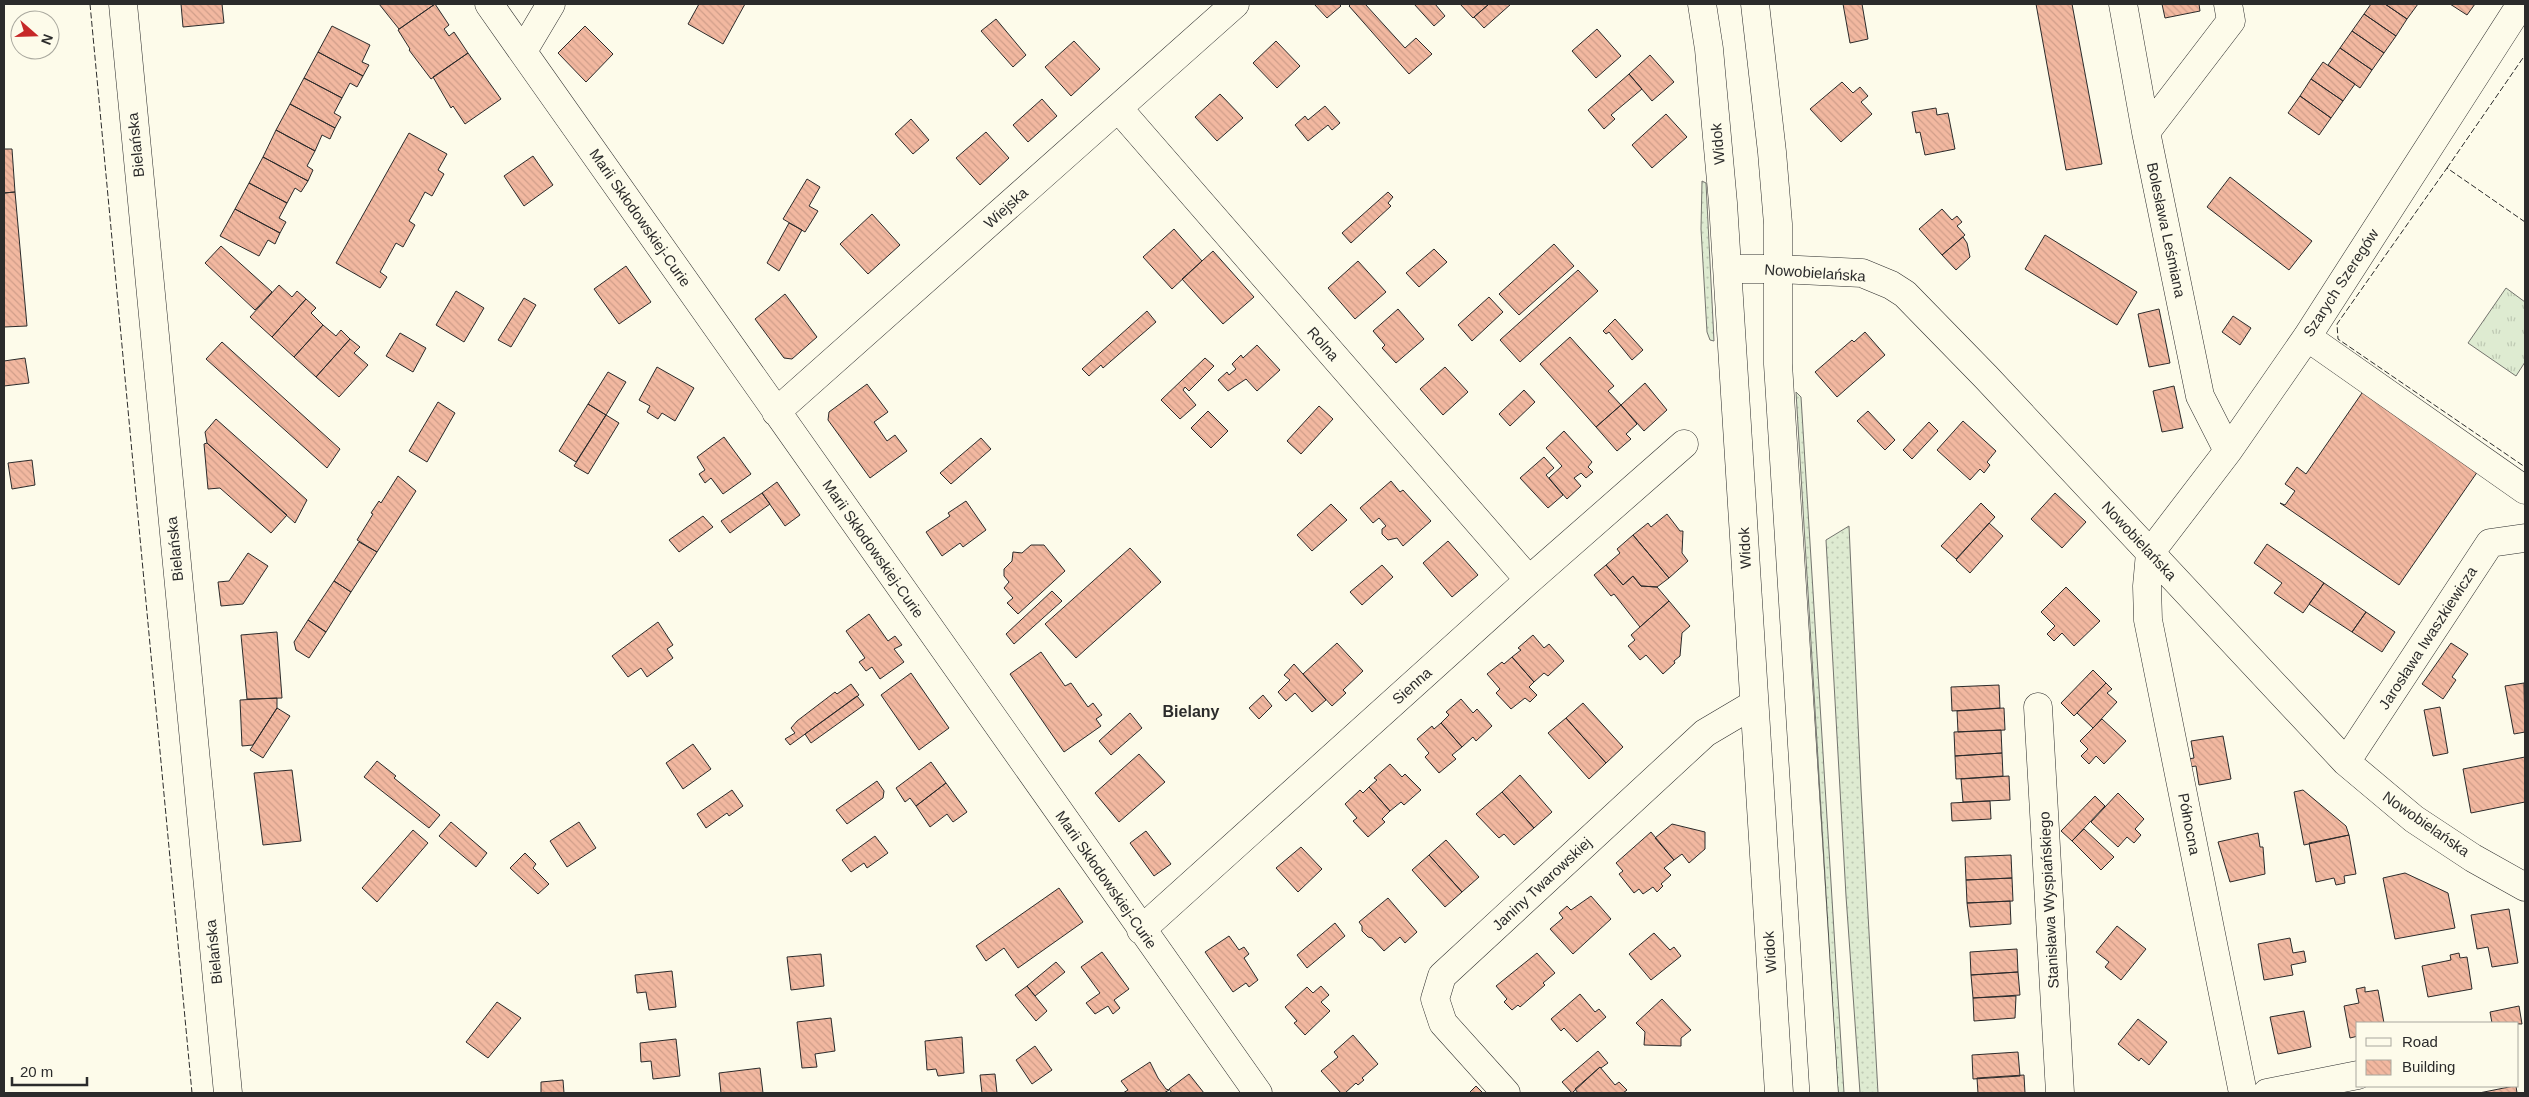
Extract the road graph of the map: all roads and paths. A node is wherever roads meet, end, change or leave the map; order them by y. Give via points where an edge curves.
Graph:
1 (123, 4) edge
2 (489, 4) edge
3 (551, 4) edge
4 (1235, 4) edge
5 (1702, 4) edge
6 (1755, 4) edge
7 (2123, 4) edge
8 (2228, 4) edge
9 (2521, 4) edge
10 (523, 51) junction
11 (1118, 108) junction
12 (2146, 132) junction
13 (1728, 269) junction
14 (1778, 269) junction
15 (2306, 337) junction
16 (776, 412) junction
17 (1684, 444) dead end
18 (2228, 451) junction
19 (2525, 490) edge
20 (2525, 538) edge
21 (2150, 553) junction
22 (1529, 580) junction
23 (1754, 704) junction
24 (2038, 707) dead end
25 (2346, 762) junction
26 (2525, 887) edge
27 (1141, 930) junction
28 (2356, 1075) edge
29 (228, 1093) edge
30 (1258, 1093) edge
31 (1506, 1093) edge
32 (1779, 1093) edge
33 (1824, 1093) edge
34 (2060, 1093) edge
35 (2243, 1093) edge
36 (2268, 1093) edge

1 - 29 street, Bielańska
2 - 10 street, Marii Skłodowskiej-Curie
3 - 10 street
4 - 11 street, Wiejska
5 - 13 street, Widok via 1709,48
6 - 14 street via 1774,168
7 - 12 street, Bolesława Leśmiana
8 - 12 street via 2232,21
9 - 15 street, Szarych Szeregów
10 - 16 street, Marii Skłodowskiej-Curie
11 - 16 street, Wiejska
11 - 22 street, Rolna
12 - 18 street, Bolesława Leśmiana via 2200,396
13 - 14 street, Nowobielańska
13 - 23 street, Widok
14 - 21 street, Nowobielańska via 1862,274 1905,294
14 - 33 street via 1777,344 1784,482
15 - 18 street, Szarych Szeregów
15 - 19 street
16 - 27 street, Marii Skłodowskiej-Curie
17 - 22 street, Sienna
18 - 21 street, Szarych Szeregów
20 - 25 street, Jarosława Iwaszkiewicza via 2490,543
21 - 25 street, Nowobielańska
21 - 35 street, Północna via 2148,620
22 - 27 street, Sienna
23 - 31 street, Janiny Twarowskiej via 1705,733 1442,976 1435,999 1443,1023
23 - 32 street, Widok
24 - 34 street, Stanisława Wyspiańskiego
25 - 26 street, Nowobielańska via 2414,819
27 - 30 street, Marii Skłodowskiej-Curie
28 - 36 street

